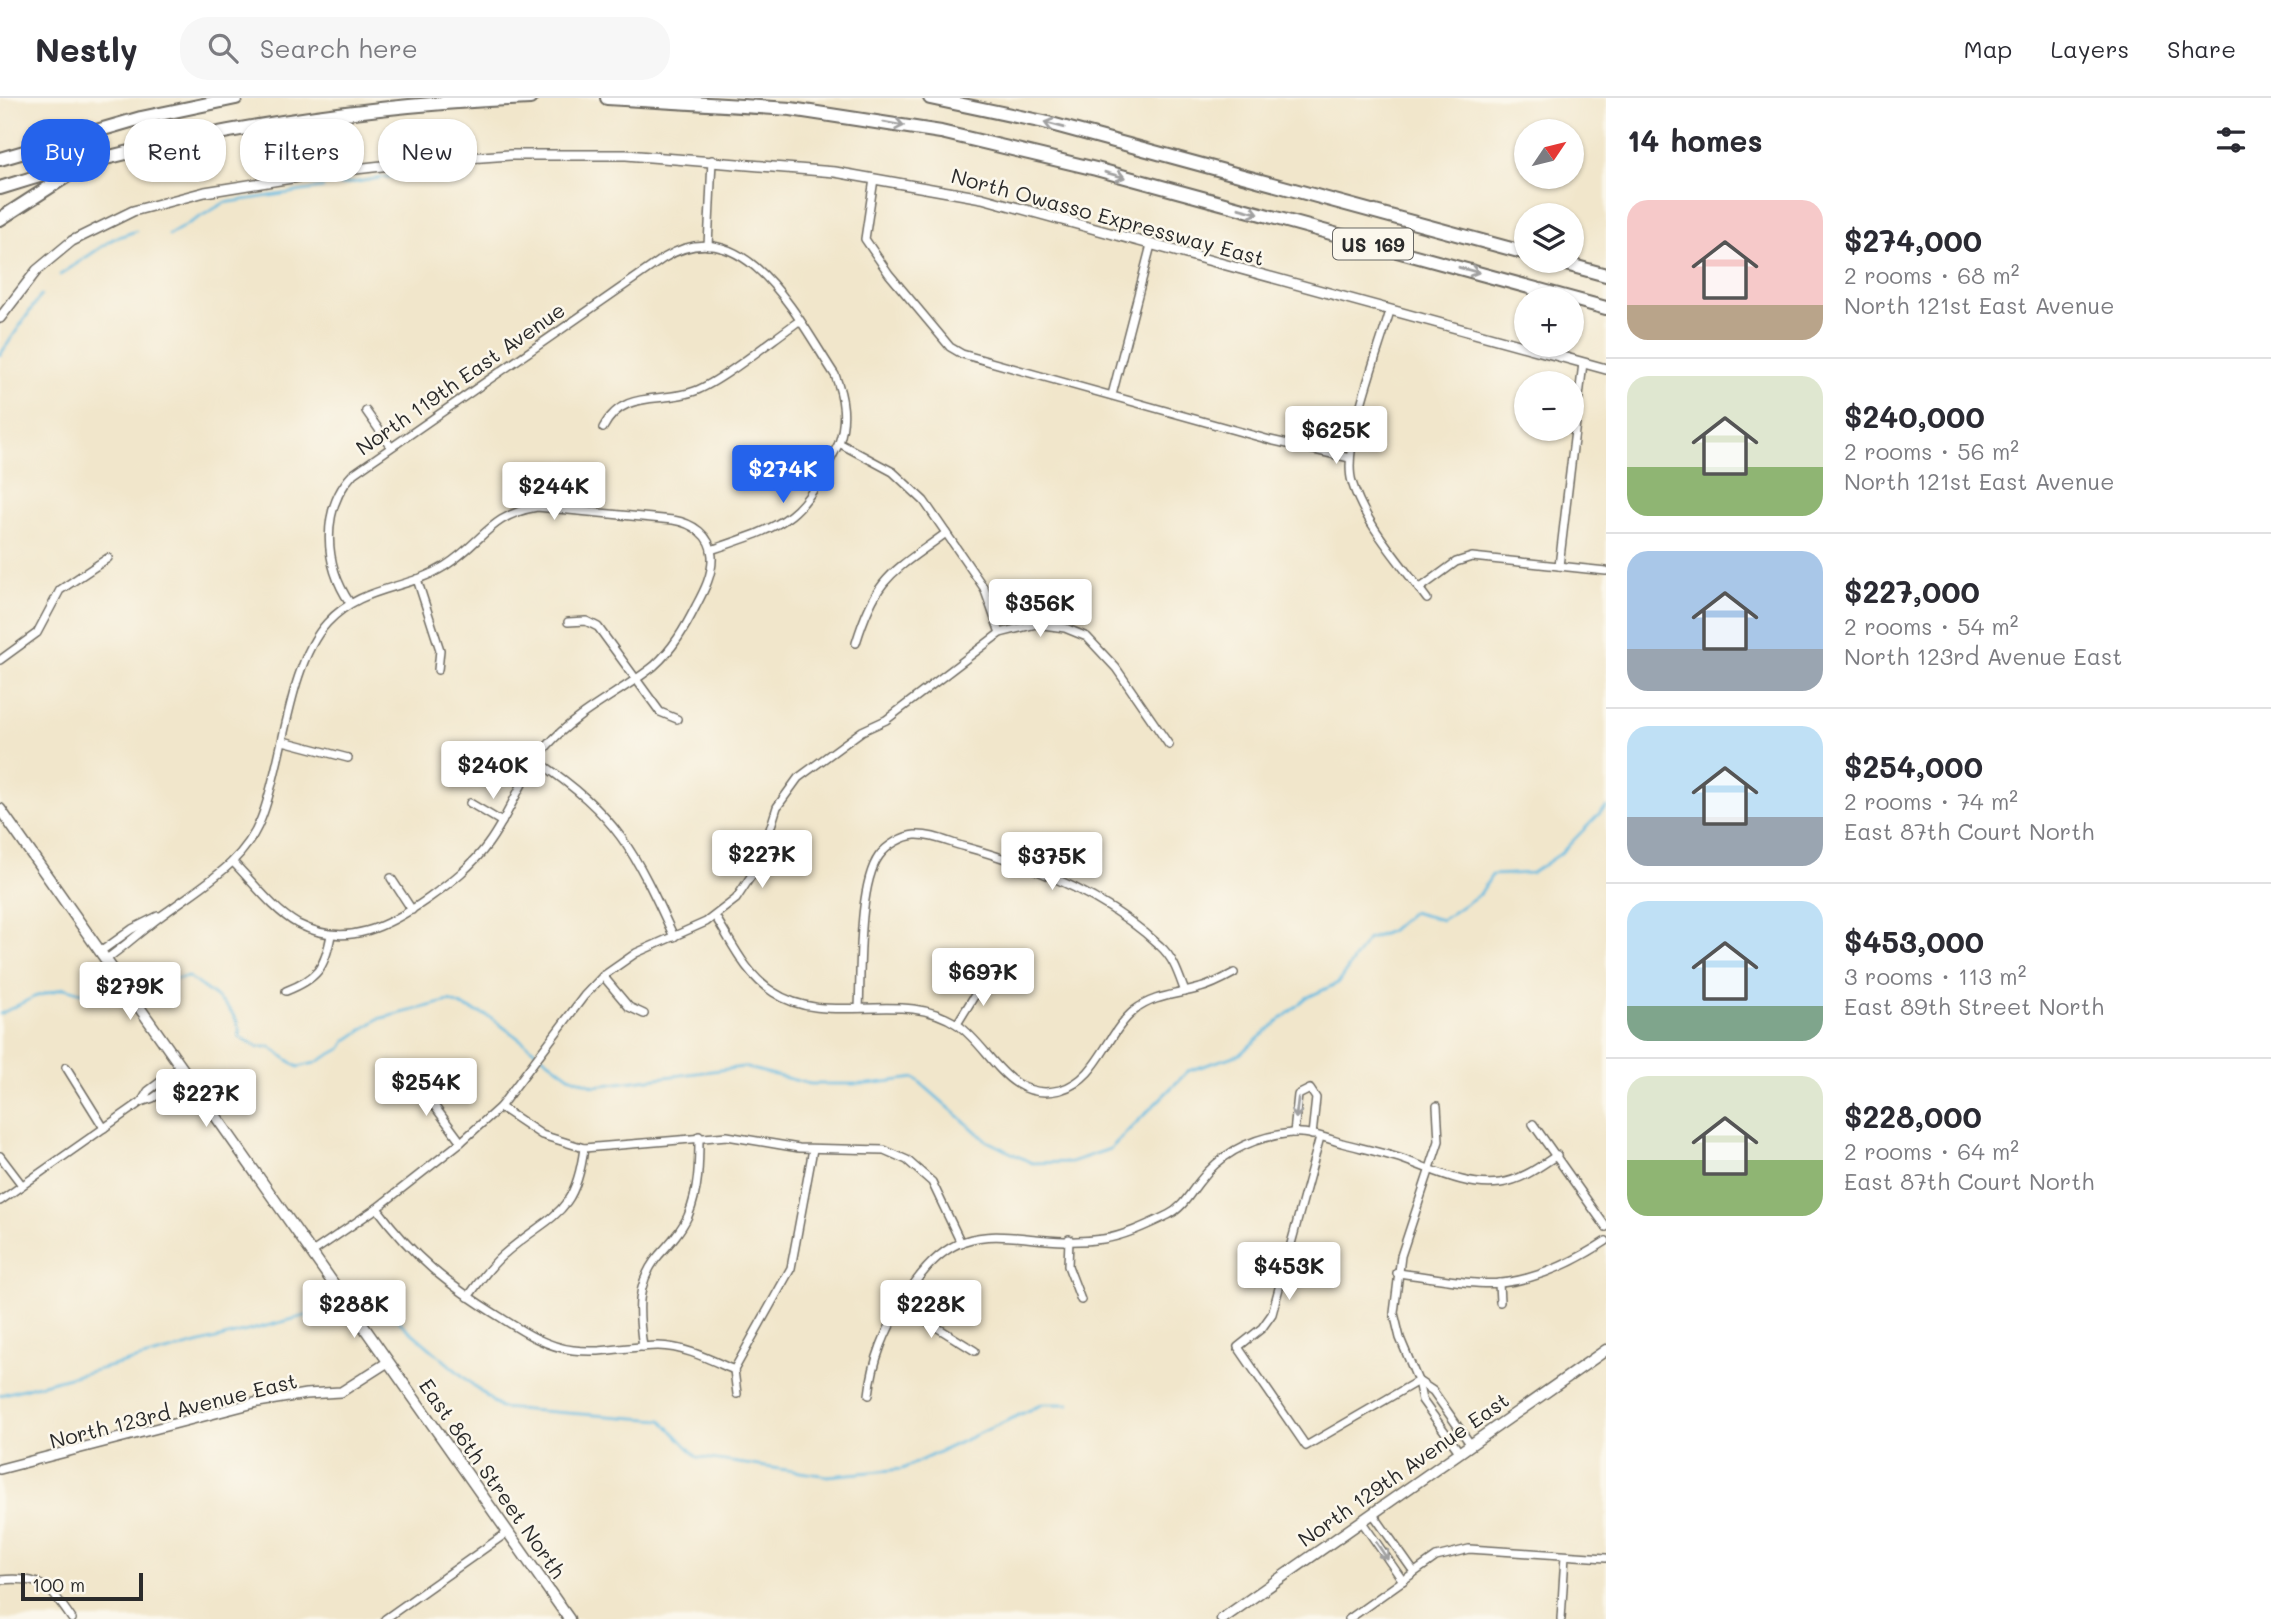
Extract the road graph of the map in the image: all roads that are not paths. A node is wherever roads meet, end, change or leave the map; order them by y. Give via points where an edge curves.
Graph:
1 (236, 98) edge
2 (530, 98) edge
3 (607, 98) edge
4 (930, 98) edge
5 (110, 157) edge
6 (0, 159) edge
7 (712, 160) junction
8 (874, 179) junction
9 (21, 182) edge
10 (57, 182) edge
11 (0, 188) edge
12 (0, 219) edge
13 (1152, 245) junction
14 (708, 246) junction
15 (1514, 250) edge
16 (1584, 269) edge
17 (1606, 275) edge
18 (1606, 308) edge
19 (1390, 311) junction
20 (0, 318) edge
21 (799, 321) junction
22 (1583, 363) junction
23 (1606, 369) edge
24 (1112, 396) junction
25 (366, 411) dead end
26 (603, 428) dead end
27 (839, 443) junction
28 (391, 447) junction
29 (1350, 458) junction
30 (946, 533) junction
31 (711, 550) junction
32 (108, 558) dead end
33 (1559, 566) junction
34 (1606, 571) edge
35 (417, 579) junction
36 (1419, 589) junction
37 (1427, 599) dead end
38 (350, 603) junction
39 (568, 622) dead end
40 (1000, 633) junction
41 (856, 643) dead end
42 (0, 660) edge
43 (438, 670) dead end
44 (636, 678) junction
45 (677, 719) dead end
46 (283, 741) junction
47 (1169, 745) dead end
48 (348, 758) dead end
49 (536, 760) junction
50 (470, 803) dead end
51 (0, 809) edge
52 (502, 822) junction
53 (233, 862) junction
54 (391, 878) dead end
55 (412, 910) junction
56 (715, 916) junction
57 (331, 935) junction
58 (674, 937) junction
59 (102, 956) junction
60 (1234, 973) dead end
61 (603, 976) junction
62 (986, 977) dead end
63 (286, 991) dead end
64 (1185, 992) junction
65 (859, 1008) junction
66 (644, 1014) dead end
67 (957, 1024) junction
68 (66, 1067) dead end
69 (183, 1071) junction
70 (425, 1080) dead end
71 (1437, 1106) dead end
72 (500, 1107) junction
73 (1533, 1124) dead end
74 (104, 1128) junction
75 (1294, 1133) junction
76 (699, 1136) junction
77 (1316, 1136) junction
78 (461, 1142) junction
79 (584, 1148) junction
80 (813, 1149) junction
81 (1557, 1155) junction
82 (0, 1156) edge
83 (1432, 1169) junction
84 (22, 1185) junction
85 (0, 1201) edge
86 (377, 1208) junction
87 (1606, 1227) edge
88 (1069, 1239) junction
89 (1606, 1241) edge
90 (961, 1243) junction
91 (311, 1253) junction
92 (1397, 1273) junction
93 (1499, 1283) junction
94 (468, 1297) junction
95 (1081, 1300) dead end
96 (1500, 1301) dead end
97 (901, 1305) junction
98 (643, 1347) junction
99 (1606, 1350) edge
100 (975, 1351) dead end
101 (388, 1362) junction
102 (734, 1370) junction
103 (1418, 1381) junction
104 (737, 1394) dead end
105 (869, 1395) dead end
106 (1471, 1445) junction
107 (1460, 1452) junction
108 (0, 1469) edge
109 (1373, 1514) junction
110 (1362, 1522) junction
111 (508, 1532) junction
112 (1565, 1556) junction
113 (1606, 1558) edge
114 (1415, 1572) junction
115 (0, 1580) edge
116 (1403, 1581) junction
117 (72, 1619) edge
118 (385, 1619) edge
119 (569, 1619) edge
120 (1222, 1619) edge
121 (1349, 1619) edge
122 (1561, 1619) edge

1 - 6 highway via 141,118
2 - 5 highway via 347,113
3 -> 18 highway, US 169 via 791,109 941,132 1096,169
15 -> 4 highway, US 169 via 1044,122
7 - 8 street, North Owasso Expressway East
7 - 14 street
7 - 20 street, North Owasso Expressway East via 510,155 329,172 205,192 133,211 72,241 37,270
8 - 13 street, North Owasso Expressway East via 982,198
8 - 24 street via 866,239 889,274 950,346 962,354
9 - 11 highway
10 - 12 highway
13 - 19 street, North Owasso Expressway East
13 - 24 street
14 - 21 street via 734,251 755,263
14 - 28 street, North 119th East Avenue via 672,253
16 - 17 highway
19 - 22 street, North Owasso Expressway East
19 - 29 street
21 - 26 street via 706,386 684,394 636,399
21 - 27 street via 842,393 845,420
22 - 23 street, North Owasso Expressway East
22 - 33 street
24 - 29 street
25 - 28 street
27 - 30 street via 905,482
27 - 31 street via 817,488 797,512 762,533
28 - 38 street, North 119th East Avenue via 354,474 332,508 332,561
29 - 36 street via 1351,481 1364,511
30 - 40 street via 984,587
30 - 41 street via 897,568 877,590
31 - 35 street via 701,533 685,522 537,507 503,516 457,557
31 - 44 street via 708,581 685,629 663,657
32 - 42 street via 60,590 37,633
33 - 34 street
33 - 36 street via 1472,557 1455,562
35 - 38 street via 373,591
35 - 43 street via 440,650
36 - 37 street
38 - 46 street via 327,623 312,645
39 - 44 street via 586,621 598,627
40 - 47 street via 1036,624 1079,633 1103,652
40 - 56 street via 886,720 851,738 798,778 777,807 749,883
44 - 45 street via 660,712
44 - 49 street via 563,730
46 - 48 street
46 - 53 street via 261,820
49 - 52 street
49 - 58 street via 614,825 647,876
50 - 52 street
51 - 59 main road, East 86th Street North
52 - 55 street via 463,872
53 - 57 street via 290,919
53 - 59 street via 165,913 132,929
54 - 55 street
55 - 57 street via 365,933
56 - 58 street
56 - 65 street via 746,965 771,991 812,1007
57 - 63 street via 314,977
58 - 61 street via 636,953
59 - 69 main road, East 86th Street North
60 - 64 street
61 - 66 street via 629,1007
61 - 72 street
62 - 67 street
64 - 65 street via 1162,947 1072,886 998,856 928,836 902,838 879,855 869,882
64 - 67 street via 1155,999 1132,1013 1089,1072 1067,1087 1040,1091 1016,1084
65 - 67 street via 916,1010
68 - 74 street
69 - 74 street via 148,1091 141,1102
69 - 91 main road, East 86th Street North
70 - 78 street via 427,1096
71 - 83 street via 1439,1141
72 - 78 street
72 - 79 street via 542,1135
73 - 81 street
74 - 84 street
75 - 77 street
77 -> 75 street via 1316,1098 1310,1089 1298,1095
75 - 88 street via 1262,1137 1229,1153 1168,1215 1114,1237
76 - 79 street
76 - 80 street
76 - 98 street via 698,1177 688,1215 650,1268 639,1300
77 - 83 street
77 - 103 street via 1272,1314 1238,1347 1306,1446
78 - 86 street
79 - 94 street via 578,1185 565,1207 504,1253
80 - 90 street via 871,1147 907,1160 932,1182
80 - 102 street via 791,1268
81 - 83 street via 1531,1172 1501,1183 1465,1181
81 - 87 street
82 - 84 street
83 - 92 street
84 - 85 street
86 - 91 street
86 - 94 street via 424,1264
88 - 90 street via 1000,1235
88 - 95 street via 1069,1266
89 - 93 street via 1577,1260
90 - 97 street via 926,1266
91 - 101 main road, East 86th Street North
92 - 93 street
92 - 103 street via 1394,1313
93 - 96 street
94 - 98 street via 523,1331 562,1348 603,1353
97 - 100 street
97 - 105 street via 875,1356
98 - 102 street via 685,1350
99 - 106 main road, North 129th Avenue East
101 - 108 street, North 123rd Avenue East via 341,1392 258,1402
101 - 111 main road, East 86th Street North
102 - 104 street
103 - 106 street via 1433,1391
103 - 107 street via 1422,1399
106 - 107 main road, North 129th Avenue East
107 - 109 main road, North 129th Avenue East
109 - 110 main road, North 129th Avenue East
109 - 114 street
110 -> 116 street
110 - 120 main road, North 129th Avenue East
111 - 118 street
111 - 119 main road, East 86th Street North
112 - 113 street
112 - 114 street via 1469,1549 1436,1557
112 - 122 street
114 - 116 street
115 - 117 street via 38,1581 53,1591
116 - 121 street

